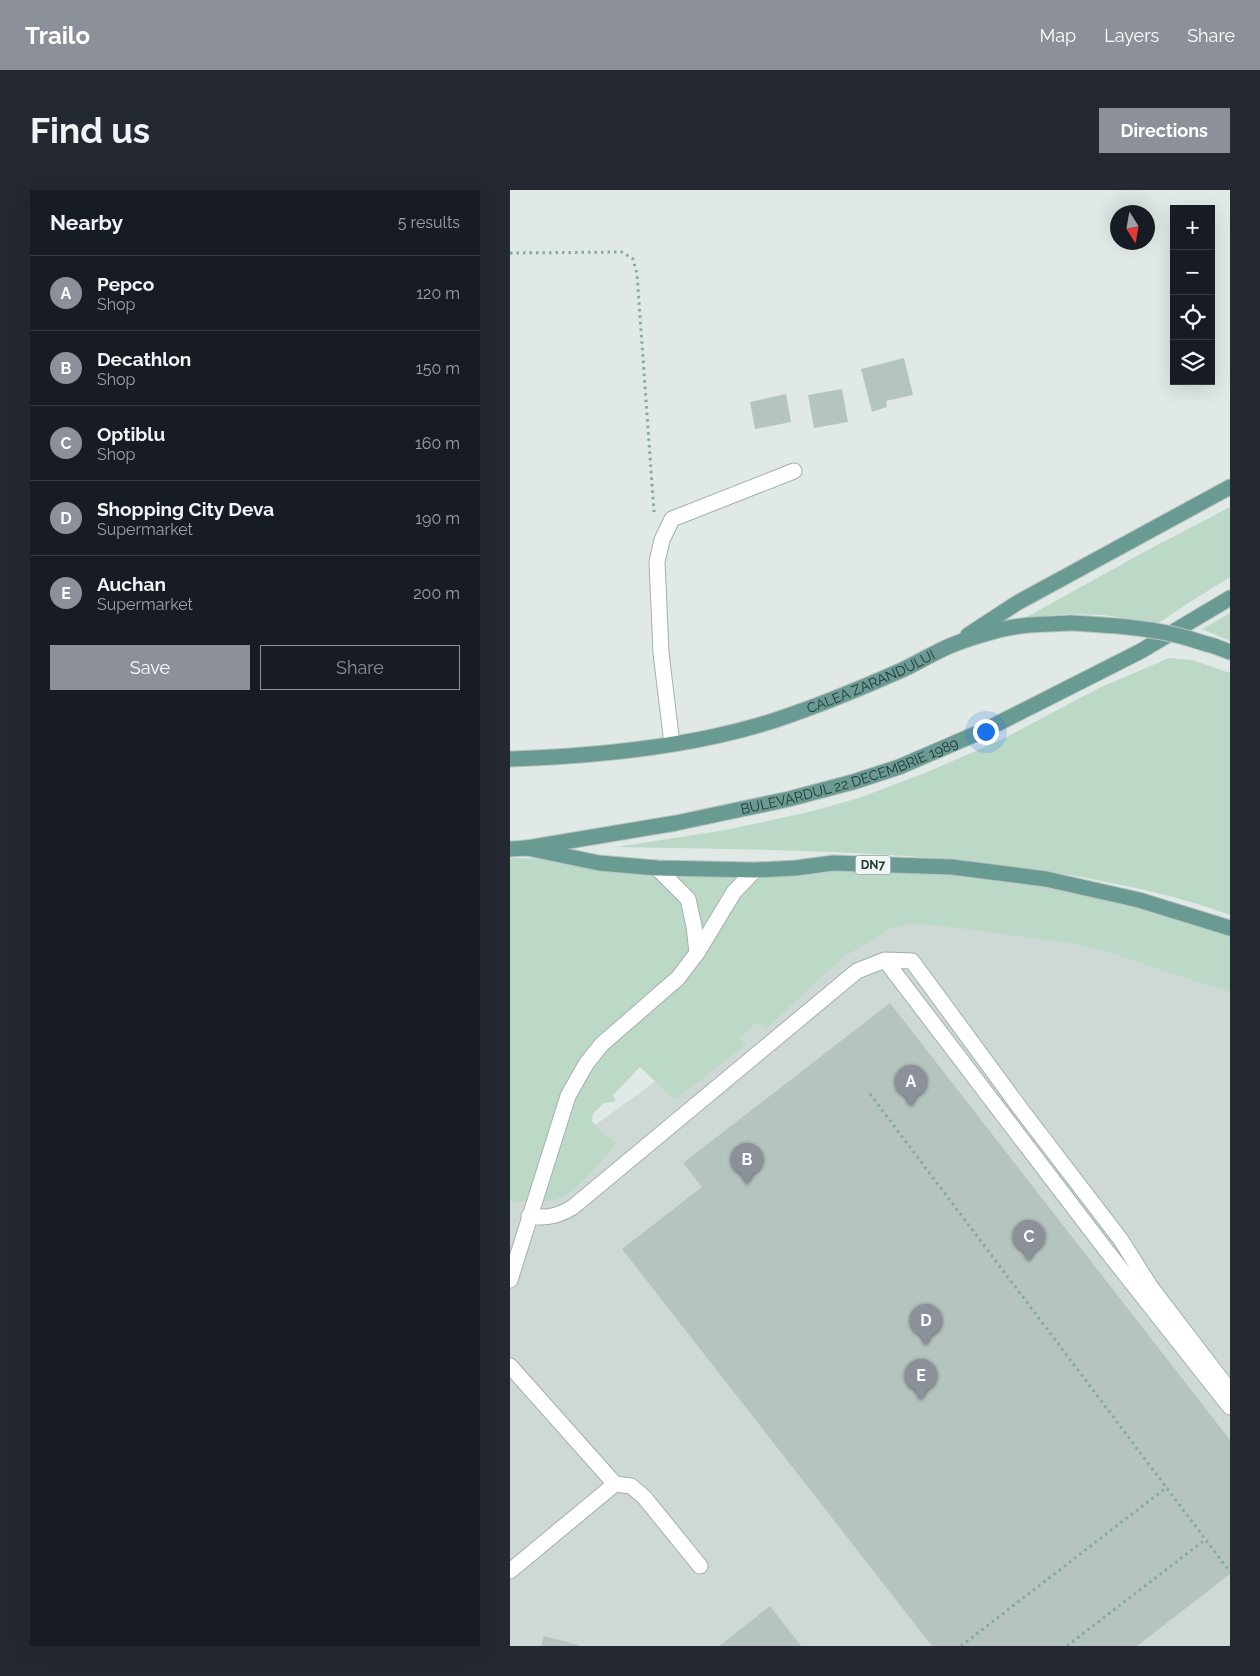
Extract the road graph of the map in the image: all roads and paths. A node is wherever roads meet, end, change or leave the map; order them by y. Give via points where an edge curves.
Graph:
1 (510, 253) edge
2 (794, 471) dead end
3 (1230, 486) edge
4 (654, 512) dead end
5 (1230, 598) edge
6 (953, 645) junction
7 (1230, 652) edge
8 (672, 744) junction
9 (510, 759) edge
10 (527, 848) junction
11 (510, 849) edge
12 (657, 868) junction
13 (755, 870) junction
14 (1230, 928) edge
15 (697, 953) junction
16 (885, 960) junction
17 (870, 1094) dead end
18 (530, 1216) junction
19 (510, 1280) edge
20 (510, 1366) edge
21 (1230, 1391) edge
22 (1230, 1407) edge
23 (615, 1484) junction
24 (1167, 1487) junction
25 (1206, 1539) junction
26 (700, 1566) dead end
27 (510, 1571) edge
28 (1230, 1572) edge
29 (961, 1646) edge
30 (1067, 1646) edge

1 - 4 path via 622,252 633,259 637,274
2 - 8 street via 672,519 662,540 658,562 658,604
3 - 6 main road via 1017,603
5 - 10 main road, BULEVARDUL 22 DECEMBRIE 1989 via 1140,651 985,730 899,766 789,799 676,823
6 - 7 main road, CALEA ZARANDULUI, bridge via 1000,630 1071,623 1112,625 1177,635
6 - 8 main road, CALEA ZARANDULUI via 902,670 790,715
8 - 9 main road, CALEA ZARANDULUI via 550,758
10 - 11 main road, DN7
10 - 12 main road, DN7 via 599,863
12 - 13 main road, DN7
12 - 15 street via 688,899
13 - 14 main road, DN7 via 843,863 952,867 1046,879 1139,900
13 - 15 street via 734,892
15 - 18 street via 678,978 602,1044 586,1064 568,1096
16 - 18 street via 857,971 573,1207 551,1217
16 - 21 street via 912,961
16 - 22 street
17 - 24 path
18 - 19 street
20 - 23 street
23 - 26 street via 631,1486 644,1497
23 - 27 street
24 - 25 path
24 - 29 path
25 - 28 path
25 - 30 path

